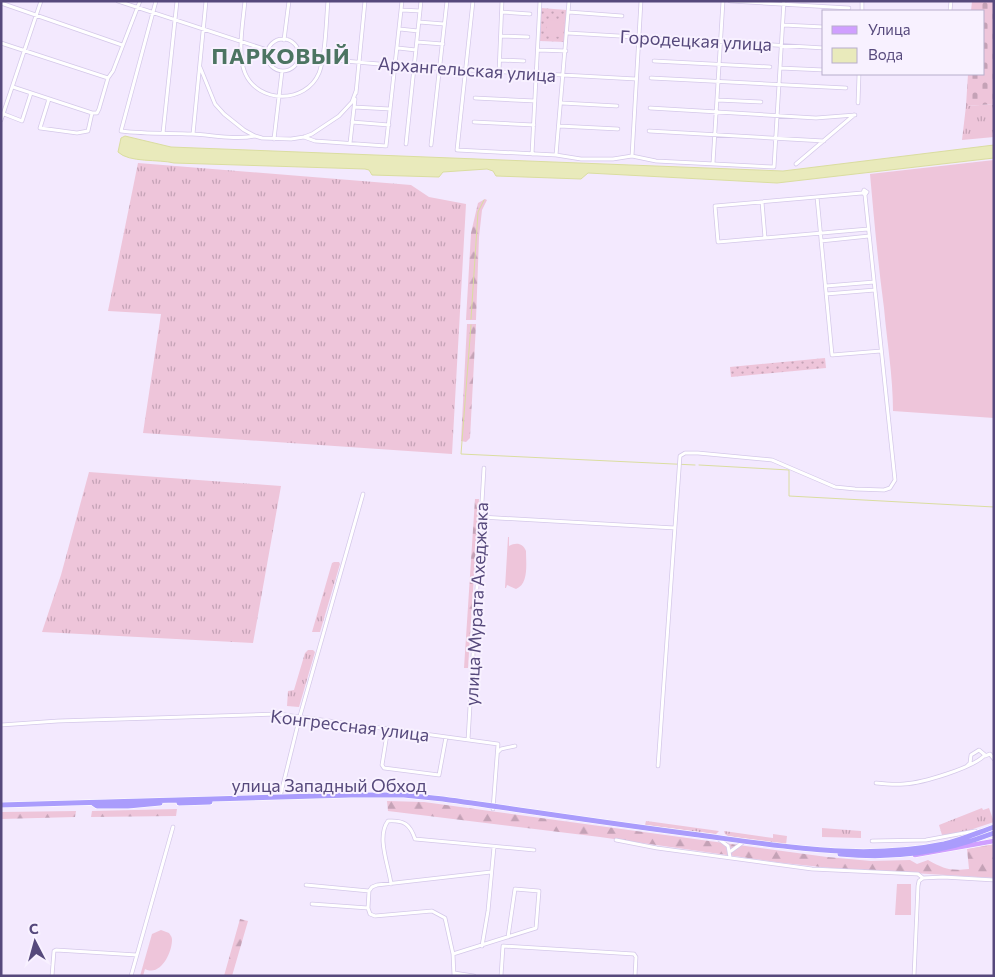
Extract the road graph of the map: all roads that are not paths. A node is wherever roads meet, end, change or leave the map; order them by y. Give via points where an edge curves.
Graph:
1 (41, 1) edge
2 (118, 1) edge
3 (140, 1) edge
4 (156, 1) edge
5 (177, 1) edge
6 (206, 1) edge
7 (244, 1) edge
8 (288, 1) edge
9 (328, 1) edge
10 (365, 1) edge
11 (402, 1) edge
12 (421, 1) edge
13 (447, 1) edge
14 (473, 1) edge
15 (502, 1) edge
16 (540, 1) edge
17 (570, 1) edge
18 (641, 1) edge
19 (723, 1) edge
20 (730, 1) edge
21 (1, 3) edge
22 (784, 3) edge
23 (138, 8) junction
24 (849, 8) dead end
25 (402, 10) junction
26 (420, 11) junction
27 (502, 12) junction
28 (569, 12) junction
29 (153, 13) junction
30 (37, 14) junction
31 (530, 14) dead end
32 (622, 16) dead end
33 (176, 20) junction
34 (419, 22) junction
35 (444, 24) junction
36 (783, 25) junction
37 (822, 27) edge
38 (204, 29) junction
39 (400, 29) junction
40 (418, 32) junction
41 (568, 33) junction
42 (501, 36) junction
43 (639, 37) junction
44 (528, 38) dead end
45 (284, 40) junction
46 (242, 42) junction
47 (417, 42) junction
48 (721, 42) junction
49 (1, 43) edge
50 (443, 44) junction
51 (122, 45) junction
52 (781, 46) junction
53 (398, 48) junction
54 (822, 48) edge
55 (267, 50) junction
56 (416, 50) junction
57 (538, 50) junction
58 (25, 51) junction
59 (566, 51) junction
60 (298, 57) junction
61 (322, 58) junction
62 (500, 60) junction
63 (359, 61) junction
64 (524, 61) dead end
65 (654, 61) dead end
66 (396, 65) junction
67 (720, 65) junction
68 (200, 67) junction
69 (414, 67) junction
70 (440, 68) junction
71 (770, 68) dead end
72 (780, 68) junction
73 (466, 70) junction
74 (822, 70) edge
75 (282, 71) junction
76 (499, 72) junction
77 (536, 74) junction
78 (859, 75) edge
79 (564, 76) junction
80 (108, 78) junction
81 (651, 78) dead end
82 (636, 79) junction
83 (719, 81) junction
84 (779, 84) junction
85 (13, 87) junction
86 (846, 88) dead end
87 (356, 92) junction
88 (31, 93) junction
89 (279, 97) junction
90 (49, 98) junction
91 (475, 98) dead end
92 (717, 100) junction
93 (535, 102) junction
94 (761, 102) dead end
95 (562, 103) junction
96 (858, 104) dead end
97 (617, 106) dead end
98 (354, 107) junction
99 (650, 108) dead end
100 (390, 109) junction
101 (717, 112) junction
102 (92, 113) junction
103 (4, 114) junction
104 (777, 115) junction
105 (1, 120) edge
106 (352, 122) junction
107 (474, 122) dead end
108 (389, 125) junction
109 (534, 125) junction
110 (559, 126) junction
111 (618, 129) dead end
112 (649, 131) dead end
113 (163, 133) junction
114 (193, 134) junction
115 (715, 134) junction
116 (255, 136) junction
117 (304, 137) junction
118 (274, 138) junction
119 (776, 138) junction
120 (824, 141) junction
121 (350, 143) junction
122 (406, 144) dead end
123 (431, 145) dead end
124 (532, 154) junction
125 (556, 155) junction
126 (632, 156) junction
127 (713, 163) junction
128 (796, 164) dead end
129 (817, 197) junction
130 (762, 202) junction
131 (868, 229) junction
132 (820, 233) junction
133 (869, 236) junction
134 (765, 238) junction
135 (821, 241) junction
136 (874, 282) junction
137 (826, 286) junction
138 (874, 290) junction
139 (826, 294) junction
140 (881, 351) junction
141 (484, 468) dead end
142 (363, 494) dead end
143 (481, 516) junction
144 (676, 528) junction
145 (300, 716) junction
146 (1, 725) edge
147 (388, 728) junction
148 (446, 737) junction
149 (468, 740) junction
150 (485, 742) junction
151 (515, 746) dead end
152 (497, 755) junction
153 (985, 756) junction
154 (994, 759) edge
155 (658, 766) dead end
156 (967, 766) junction
157 (876, 783) dead end
158 (404, 796) junction
159 (280, 797) junction
160 (494, 797) junction
161 (1, 806) edge
162 (493, 808) junction
163 (557, 815) junction
164 (173, 827) dead end
165 (993, 829) edge
166 (616, 840) dead end
167 (720, 840) junction
168 (872, 841) dead end
169 (994, 841) edge
170 (742, 843) junction
171 (494, 847) junction
172 (534, 850) dead end
173 (730, 852) junction
174 (894, 856) junction
175 (730, 858) junction
176 (491, 872) junction
177 (923, 878) junction
178 (994, 880) edge
179 (390, 884) junction
180 (306, 885) dead end
181 (369, 890) junction
182 (312, 904) dead end
183 (368, 908) junction
184 (508, 938) junction
185 (482, 946) junction
186 (453, 954) junction
187 (137, 955) junction
188 (455, 975) edge
189 (52, 976) edge
190 (131, 976) edge
191 (474, 976) edge
192 (501, 976) edge
193 (635, 976) edge
194 (914, 976) edge

1 - 30 street
2 - 23 street
3 - 23 street
4 - 29 street
5 - 33 street
6 - 38 street
7 - 46 street
8 - 45 street
9 - 61 street
10 - 63 street
11 - 25 street
12 - 26 street
13 - 35 street
14 - 73 street
15 - 27 street
16 - 57 street
17 - 28 street
18 - 43 street
19 - 48 street
20 - 22 street
21 - 30 street
22 - 24 street
22 - 36 street
23 - 29 street
23 - 51 street
25 - 26 street
25 - 39 street
26 - 34 street
27 - 31 street
27 - 42 street
28 - 32 street
28 - 41 street
29 - 33 street
29 - 113 street via 121,131
30 - 51 street
30 - 58 street
33 - 38 street
33 - 113 street
34 - 35 street
34 - 40 street
35 - 50 street
36 - 37 street
36 - 52 street
38 - 46 street
38 - 68 street
39 - 40 street
39 - 53 street
40 - 47 street
41 - 43 street, Городецкая улица
41 - 59 street
42 - 44 street
42 - 62 street
43 - 48 street, Городецкая улица
43 - 82 street
45 - 55 street via 276,41
45 - 60 street via 296,48
46 - 55 street
46 - 89 street via 242,65 246,76 256,88
47 - 50 street
47 - 56 street
48 - 52 street, Городецкая улица
48 - 67 street
49 - 58 street
50 - 70 street
51 - 80 street
52 - 54 street, Городецкая улица
52 - 72 street
53 - 56 street
53 - 66 street
55 - 75 street via 271,66
56 - 69 street
57 - 59 street
57 - 77 street
58 - 80 street
58 - 85 street
59 - 79 street
60 - 61 street, Архангельская улица
60 - 75 street via 293,67
61 - 63 street, Архангельская улица
61 - 89 street via 319,74 310,86 296,94
62 - 64 street
62 - 76 street
63 - 66 street, Архангельская улица
63 - 87 street
65 - 67 street
66 - 69 street, Архангельская улица
66 - 100 street
67 - 71 street
67 - 83 street
68 - 114 street
68 - 116 street via 215,104
69 - 70 street, Архангельская улица
69 - 122 street
70 - 73 street, Архангельская улица
70 - 123 street
72 - 74 street
72 - 84 street
73 - 76 street, Архангельская улица
73 - 124 street via 457,150
75 - 89 street
76 - 77 street, Архангельская улица
77 - 79 street, Архангельская улица
77 - 93 street
78 - 96 street
79 - 82 street, Архангельская улица
79 - 95 street
80 - 102 street via 99,109
81 - 83 street
82 - 126 street
83 - 84 street
83 - 92 street
84 - 86 street
84 - 104 street
85 - 88 street
85 - 103 street
87 - 98 street
87 - 117 street via 352,102 339,116
88 - 90 street
88 - 103 street via 23,120
89 - 118 street
90 - 102 street
90 - 102 street via 40,128 76,133 88,131
91 - 93 street
92 - 94 street
92 - 101 street
93 - 109 street
95 - 97 street
95 - 110 street
98 - 100 street
98 - 106 street
99 - 101 street
100 - 108 street
101 - 104 street
101 - 115 street
103 - 105 street
104 - 119 street
104 - 120 street via 816,118 855,115
106 - 108 street
106 - 121 street
107 - 109 street
108 - 121 street via 386,146
109 - 124 street
110 - 111 street
110 - 125 street
112 - 115 street
113 - 114 street
114 - 116 street
115 - 119 street
115 - 127 street
116 - 118 street
117 - 118 street
117 - 121 street via 315,141
119 - 120 street
119 - 127 street via 774,167
120 - 128 street
124 - 125 street
125 - 126 street via 581,159
126 - 127 street
129 - 130 street
129 - 131 street via 864,194
129 - 132 street
130 - 134 street
130 - 134 street via 715,206 718,242
131 - 132 street
131 - 133 street
132 - 134 street
132 - 135 street
133 - 135 street
133 - 136 street
135 - 137 street
136 - 137 street
136 - 138 street
137 - 139 street
138 - 139 street
138 - 140 street
139 - 140 street via 832,356
140 - 144 street via 895,473 890,488 835,487 772,460 684,453 680,456
141 - 143 street, улица Мурата Ахеджака
142 - 145 street
143 - 144 street
143 - 149 street, улица Мурата Ахеджака
144 - 155 street
145 - 146 street, Конгрессная улица via 266,713
145 - 147 street, Конгрессная улица
145 - 159 street
147 - 148 street, Конгрессная улица
147 - 148 street via 384,768 439,775
148 - 149 street, Конгрессная улица
149 - 150 street, Конгрессная улица
150 - 152 street via 494,747
150 - 152 street, Конгрессная улица via 498,744
151 - 152 street via 501,749
152 - 160 street
153 - 154 street via 990,754
153 - 156 street
153 - 156 street via 980,750 971,755
156 - 157 street via 911,784
158 - 159 highway, улица Западный Обход
158 - 160 street via 440,797 484,804
158 - 162 highway, улица Западный Обход
159 - 161 highway, улица Западный Обход
160 - 162 street
160 - 163 street via 500,805
161 - 162 highway, улица Западный Обход via 384,798
162 - 163 highway, улица Западный Обход
162 - 167 highway, улица Западный Обход
163 - 165 highway, улица Западный Обход via 829,851 902,850 946,843
164 - 187 street
165 - 168 street via 926,840
165 - 174 highway, улица Западный Обход via 954,846
166 - 175 street
167 - 170 highway, улица Западный Обход
167 - 173 street
169 - 174 main road via 921,855
170 - 173 street
170 - 174 highway, улица Западный Обход via 864,856
171 - 172 street
171 - 176 street
171 - 179 street via 415,838 407,824 388,821 384,841
173 - 175 street
175 - 177 street via 812,869 918,874
176 - 179 street
176 - 185 street
177 - 178 street
177 - 194 street via 918,886
179 - 181 street
180 - 181 street
181 - 183 street
182 - 183 street
183 - 186 street via 375,916 432,911 444,918
184 - 184 street via 536,928 539,891 515,889
184 - 185 street
185 - 186 street
186 - 188 street
187 - 189 street via 56,950
187 - 190 street
188 - 191 street
192 - 193 street via 503,946 634,954

